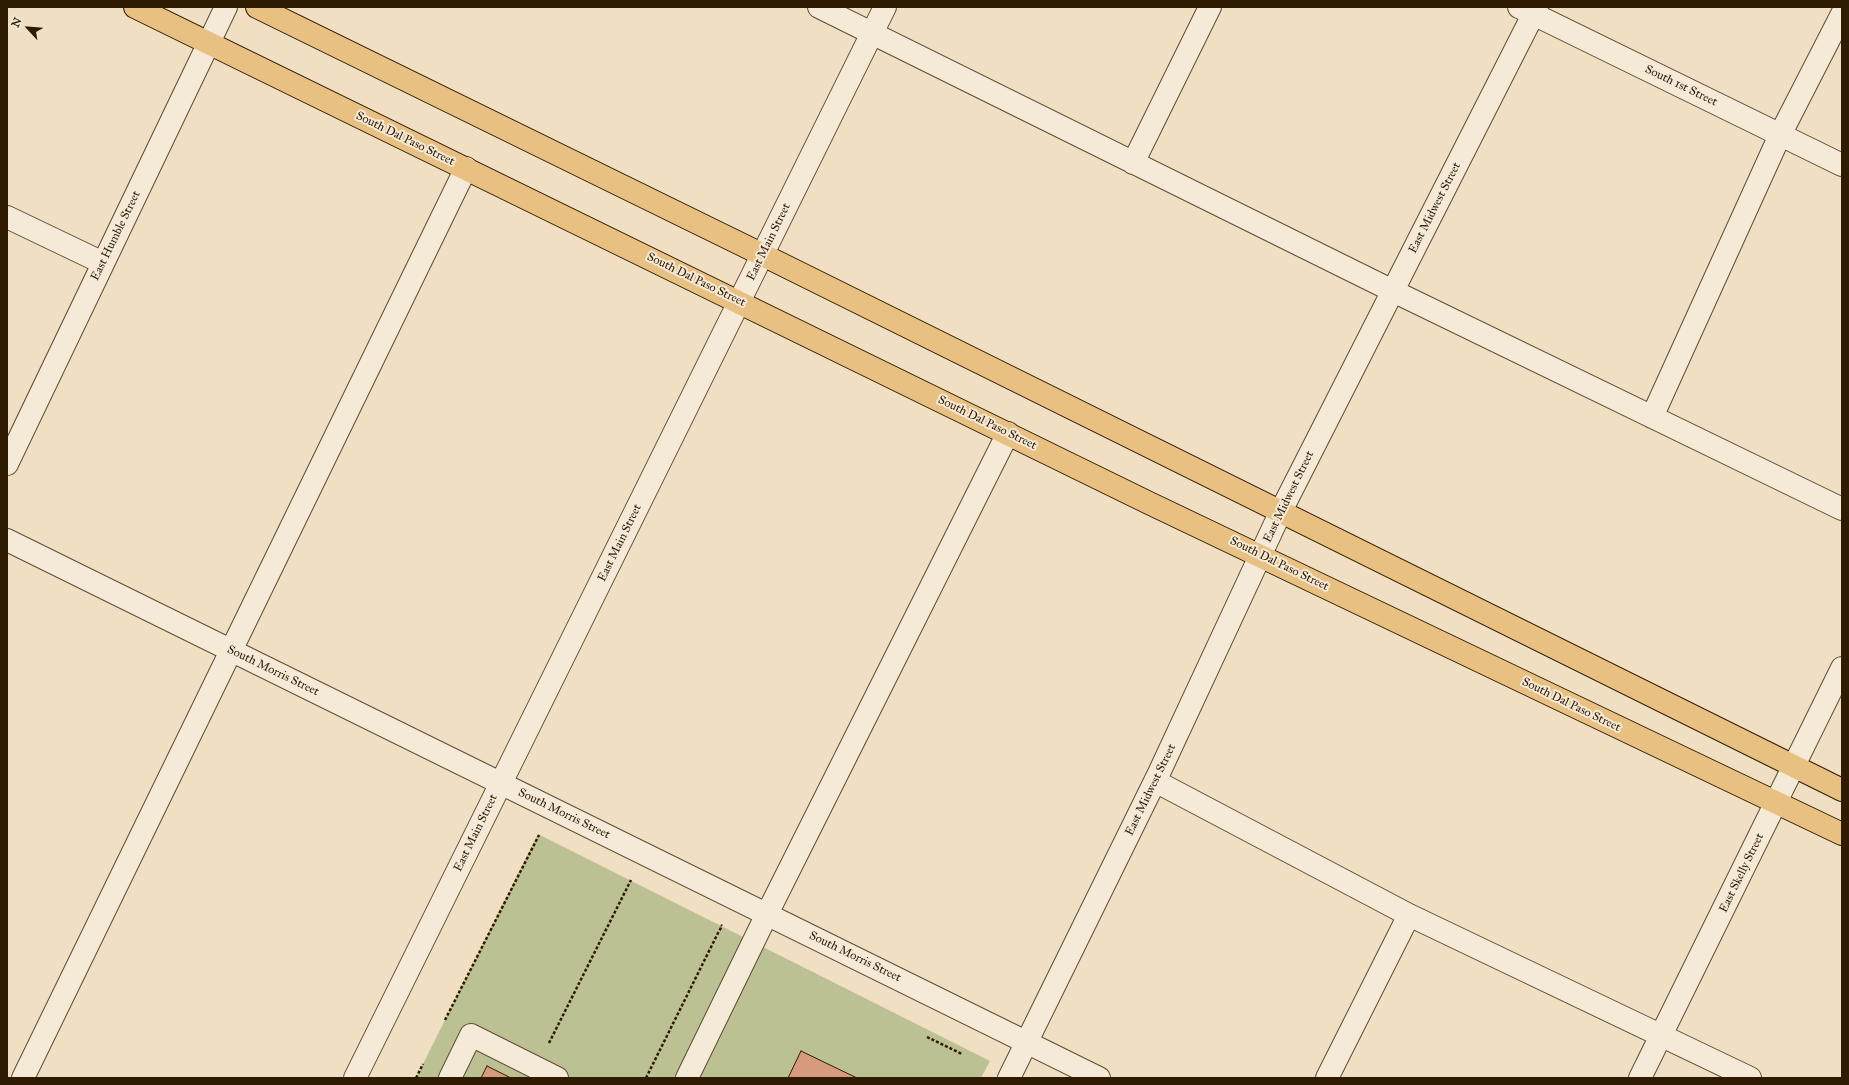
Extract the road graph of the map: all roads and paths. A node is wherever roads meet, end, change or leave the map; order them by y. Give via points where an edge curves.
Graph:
1 (135, 7) edge
2 (226, 7) edge
3 (256, 7) edge
4 (819, 7) edge
5 (885, 7) edge
6 (1210, 7) edge
7 (1530, 9) edge
8 (1842, 14) edge
9 (872, 33) junction
10 (208, 44) junction
11 (1780, 135) junction
12 (1133, 163) junction
13 (1842, 165) edge
14 (466, 168) junction
15 (7, 217) edge
16 (763, 255) junction
17 (103, 264) junction
18 (1393, 292) junction
19 (740, 301) junction
20 (1652, 417) junction
21 (1008, 433) junction
22 (7, 464) edge
23 (1842, 509) edge
24 (1281, 511) junction
25 (7, 540) edge
26 (1261, 555) junction
27 (231, 651) junction
28 (1842, 668) edge
29 (1795, 766) junction
30 (1156, 781) junction
31 (500, 783) junction
32 (1842, 790) edge
33 (1776, 804) junction
34 (538, 834) dead end
35 (1842, 834) edge
36 (631, 880) dead end
37 (767, 914) junction
38 (1409, 915) junction
39 (722, 926) dead end
40 (442, 1026) dead end
41 (1661, 1036) junction
42 (927, 1037) dead end
43 (1027, 1041) junction
44 (962, 1054) dead end
45 (426, 1059) dead end
46 (536, 1068) junction
47 (23, 1078) edge
48 (355, 1078) edge
49 (416, 1078) edge
50 (450, 1078) edge
51 (557, 1078) edge
52 (646, 1078) edge
53 (687, 1078) edge
54 (1009, 1078) edge
55 (1099, 1078) edge
56 (1327, 1078) edge
57 (1640, 1078) edge
58 (1750, 1078) edge

1 - 10 main road, South Dal Paso Street
2 - 10 street, East Humble Street
3 - 16 main road
4 - 9 street
5 - 9 street, East Main Street
6 - 12 street
7 - 11 street, South 1st Street
7 - 18 street, East Midwest Street
8 - 11 street
9 - 12 street
9 - 16 street, East Main Street
10 - 14 main road, South Dal Paso Street
10 - 17 street, East Humble Street
11 - 13 street, South 1st Street
11 - 20 street
12 - 18 street
14 - 19 main road, South Dal Paso Street
14 - 27 street
15 - 17 street
16 - 19 street, East Main Street
16 - 24 main road
17 - 22 street, East Humble Street
18 - 20 street
18 - 24 street, East Midwest Street
19 - 21 main road, South Dal Paso Street
19 - 31 street, East Main Street
20 - 23 street
21 - 26 main road, South Dal Paso Street
21 - 37 street
24 - 26 street, East Midwest Street
24 - 29 main road
25 - 27 street, South Morris Street
26 - 30 street, East Midwest Street
26 - 33 main road, South Dal Paso Street
27 - 31 street, South Morris Street
27 - 47 street
28 - 29 street, East Skelly Street
29 - 32 main road
29 - 33 street, East Skelly Street
30 - 38 street
30 - 43 street, East Midwest Street
31 - 37 street, South Morris Street
31 - 48 street, East Main Street
33 - 35 main road, South Dal Paso Street
33 - 41 street, East Skelly Street
34 - 40 path
36 - 46 path
37 - 43 street, South Morris Street
37 - 53 street
38 - 41 street
38 - 56 street
39 - 52 path
41 - 57 street, East Skelly Street
41 - 58 street
42 - 44 path
43 - 54 street, East Midwest Street
43 - 55 street, South Morris Street
45 - 49 path
46 - 50 street via 471,1035
46 - 51 street

